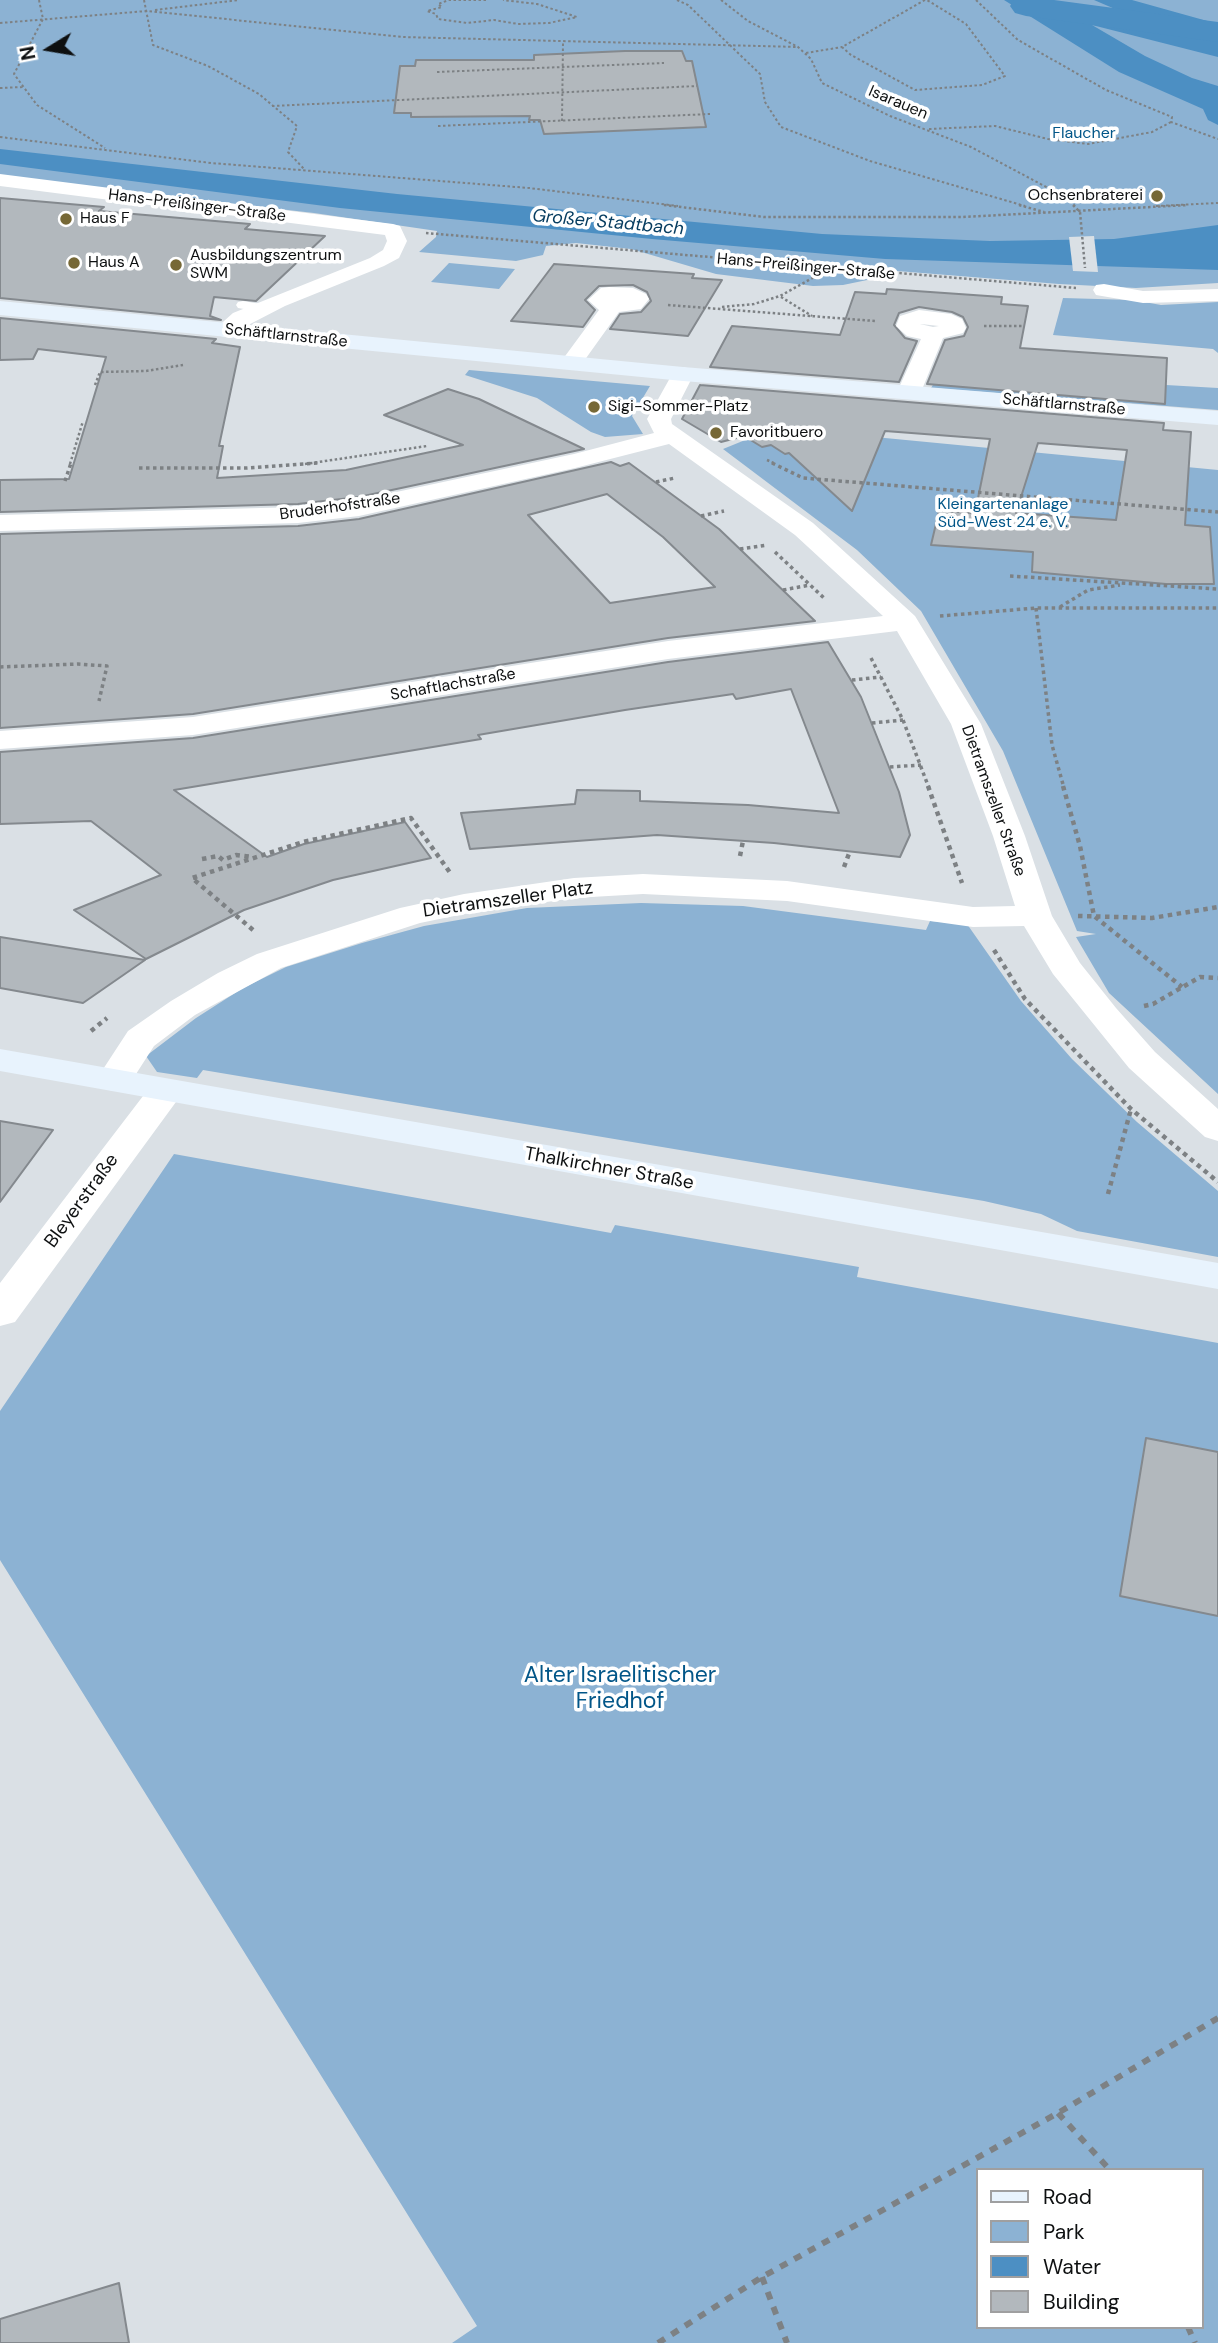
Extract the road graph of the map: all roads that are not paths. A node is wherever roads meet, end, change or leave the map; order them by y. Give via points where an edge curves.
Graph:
1 (0, 180) edge
2 (1104, 290) road end
3 (1218, 295) edge
4 (636, 302) road end
5 (0, 308) edge
6 (908, 323) road end
7 (225, 330) junction
8 (571, 363) junction
9 (683, 374) junction
10 (909, 392) junction
11 (1218, 418) edge
12 (673, 436) junction
13 (0, 523) edge
14 (905, 622) junction
15 (0, 740) edge
16 (1035, 916) junction
17 (0, 1060) edge
18 (114, 1080) junction
19 (166, 1091) junction
20 (1218, 1129) edge
21 (1218, 1276) edge
22 (0, 1312) edge

1 - 7 street, Hans-Preißinger-Straße via 393,230 397,242 392,254 252,307
2 - 3 street via 1143,297
4 - 8 street via 636,297 625,293 600,298 601,303 613,306
5 - 7 street, Schäftlarnstraße
6 - 10 street via 928,317 954,324 951,331 933,334
7 - 8 street, Schäftlarnstraße
8 - 9 street, Schäftlarnstraße
9 - 10 street, Schäftlarnstraße
9 - 12 street via 659,419
10 - 11 street, Schäftlarnstraße
12 - 13 street, Bruderhofstraße via 401,499 298,516
12 - 14 street, Dietramszeller Straße via 804,529
14 - 15 street, Schaftlachstraße via 659,651 256,717
14 - 16 street, Dietramszeller Straße via 966,724
16 - 18 street, Dietramszeller Platz via 973,917 787,891 643,884 574,888 464,904 412,915 269,961 230,980 141,1039
16 - 20 street, Dietramszeller Straße via 1065,967 1103,1016 1142,1060
17 - 18 street, Thalkirchner Straße
18 - 19 street, Thalkirchner Straße
19 - 21 street, Thalkirchner Straße
19 - 22 street, Bleyerstraße

